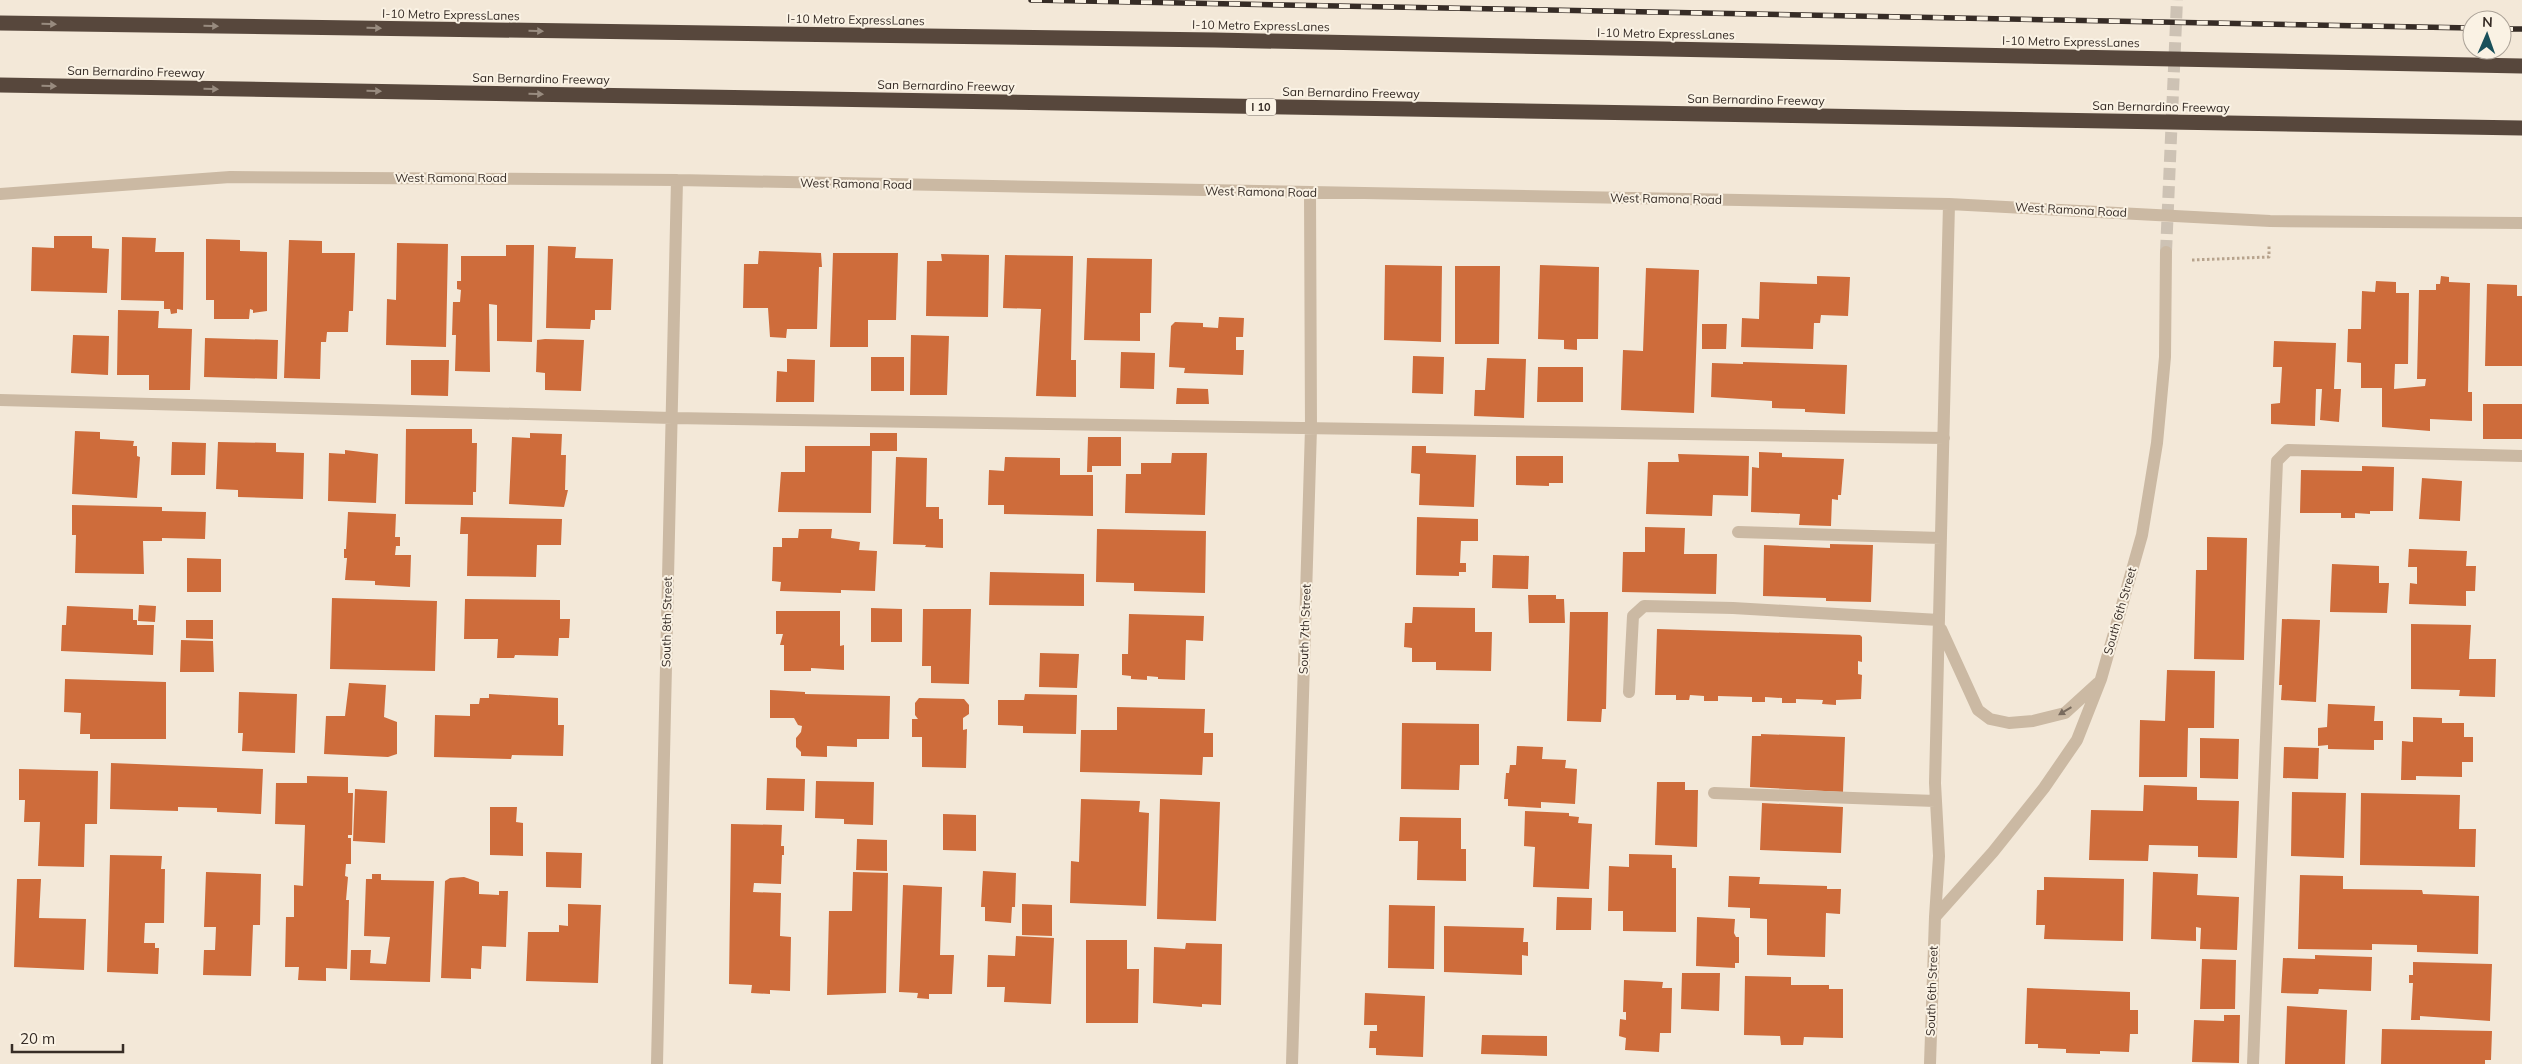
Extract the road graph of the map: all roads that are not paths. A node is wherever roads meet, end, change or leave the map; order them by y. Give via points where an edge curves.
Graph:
1 (0, 23) edge
2 (2522, 66) edge
3 (0, 85) edge
4 (2522, 128) edge
5 (677, 180) junction
6 (1310, 193) junction
7 (0, 194) edge
8 (1949, 204) junction
9 (2522, 223) edge
10 (2166, 256) tunnel mouth
11 (0, 400) edge
12 (672, 418) junction
13 (1312, 428) junction
14 (1944, 438) junction
15 (2522, 456) edge
16 (1738, 532) dead end
17 (1941, 538) junction
18 (1939, 623) junction
19 (2101, 679) junction
20 (1629, 692) dead end
21 (1714, 793) dead end
22 (1935, 801) junction
23 (1935, 917) junction
24 (657, 1064) edge
25 (1292, 1064) edge
26 (1930, 1064) edge
27 (2253, 1064) edge

1 -> 2 highway, I-10 Metro ExpressLanes via 1215,40
3 -> 4 highway, San Bernardino Freeway / I 10
5 - 6 street, West Ramona Road
5 - 7 street, West Ramona Road via 230,177
5 - 12 street, South 8th Street
6 - 8 street, West Ramona Road
6 - 13 street, South 7th Street
8 - 9 street, West Ramona Road via 2270,221
8 - 14 street, South 6th Street
10 - 19 street, South 6th Street via 2165,356 2157,443 2142,535
11 - 12 street
12 - 13 street
12 - 24 street, South 8th Street
13 - 14 street
13 - 25 street, South 7th Street
14 - 17 street, South 6th Street
15 - 27 street via 2288,450 2277,461
16 - 17 street
17 - 18 street, South 6th Street
19 -> 18 street via 2065,713 2033,721 2008,723 1990,719 1978,710
18 - 20 street via 1733,608 1644,606 1633,616
18 - 22 street, South 6th Street
19 - 23 street, South 6th Street via 2077,740 2044,788
21 - 22 street
22 - 23 street, South 6th Street via 1939,856
23 - 26 street, South 6th Street

